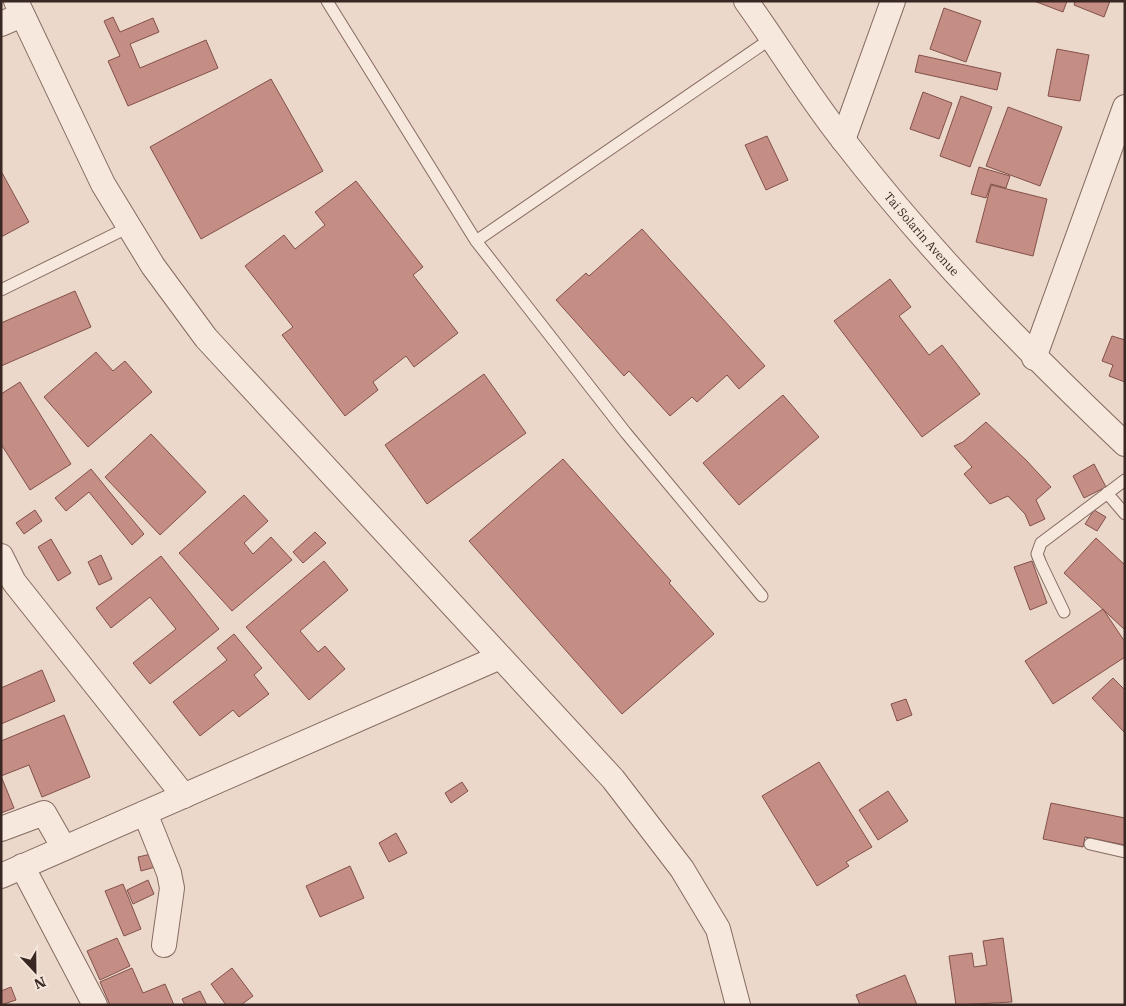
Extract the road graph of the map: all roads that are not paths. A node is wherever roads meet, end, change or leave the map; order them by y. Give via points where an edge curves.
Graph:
1 (327, 1) edge
2 (746, 1) edge
3 (893, 1) edge
4 (13, 13) edge
5 (772, 38) junction
6 (1125, 106) edge
7 (843, 140) junction
8 (129, 227) junction
9 (476, 241) junction
10 (1, 290) edge
11 (1034, 358) junction
12 (1125, 444) edge
13 (1125, 480) edge
14 (1107, 493) junction
15 (1125, 514) edge
16 (1, 556) edge
17 (8, 585) edge
18 (762, 596) dead end
19 (1064, 612) dead end
20 (500, 657) junction
21 (184, 796) junction
22 (145, 813) junction
23 (1, 829) edge
24 (1090, 844) dead end
25 (64, 848) junction
26 (1125, 852) edge
27 (12, 871) edge
28 (164, 945) dead end
29 (95, 1005) edge
30 (738, 1005) edge

1 - 9 lane
2 - 5 street, Tai Solarin Avenue
3 - 7 street
4 - 8 street
5 - 7 street, Tai Solarin Avenue
5 - 9 lane
6 - 11 street
7 - 11 street, Tai Solarin Avenue via 942,261
8 - 10 lane
8 - 20 street via 153,266 206,338
9 - 18 lane via 626,433
11 - 12 street, Tai Solarin Avenue
13 - 14 lane
14 - 15 lane
14 - 19 lane via 1040,542 1037,554 1040,564
16 - 17 street
17 - 21 street
20 - 21 street
20 - 30 street via 613,779 682,869 718,929
21 - 22 street
22 - 25 street
22 - 28 street via 172,888
23 - 25 street via 44,813
24 - 26 lane
25 - 27 street
27 - 29 street

